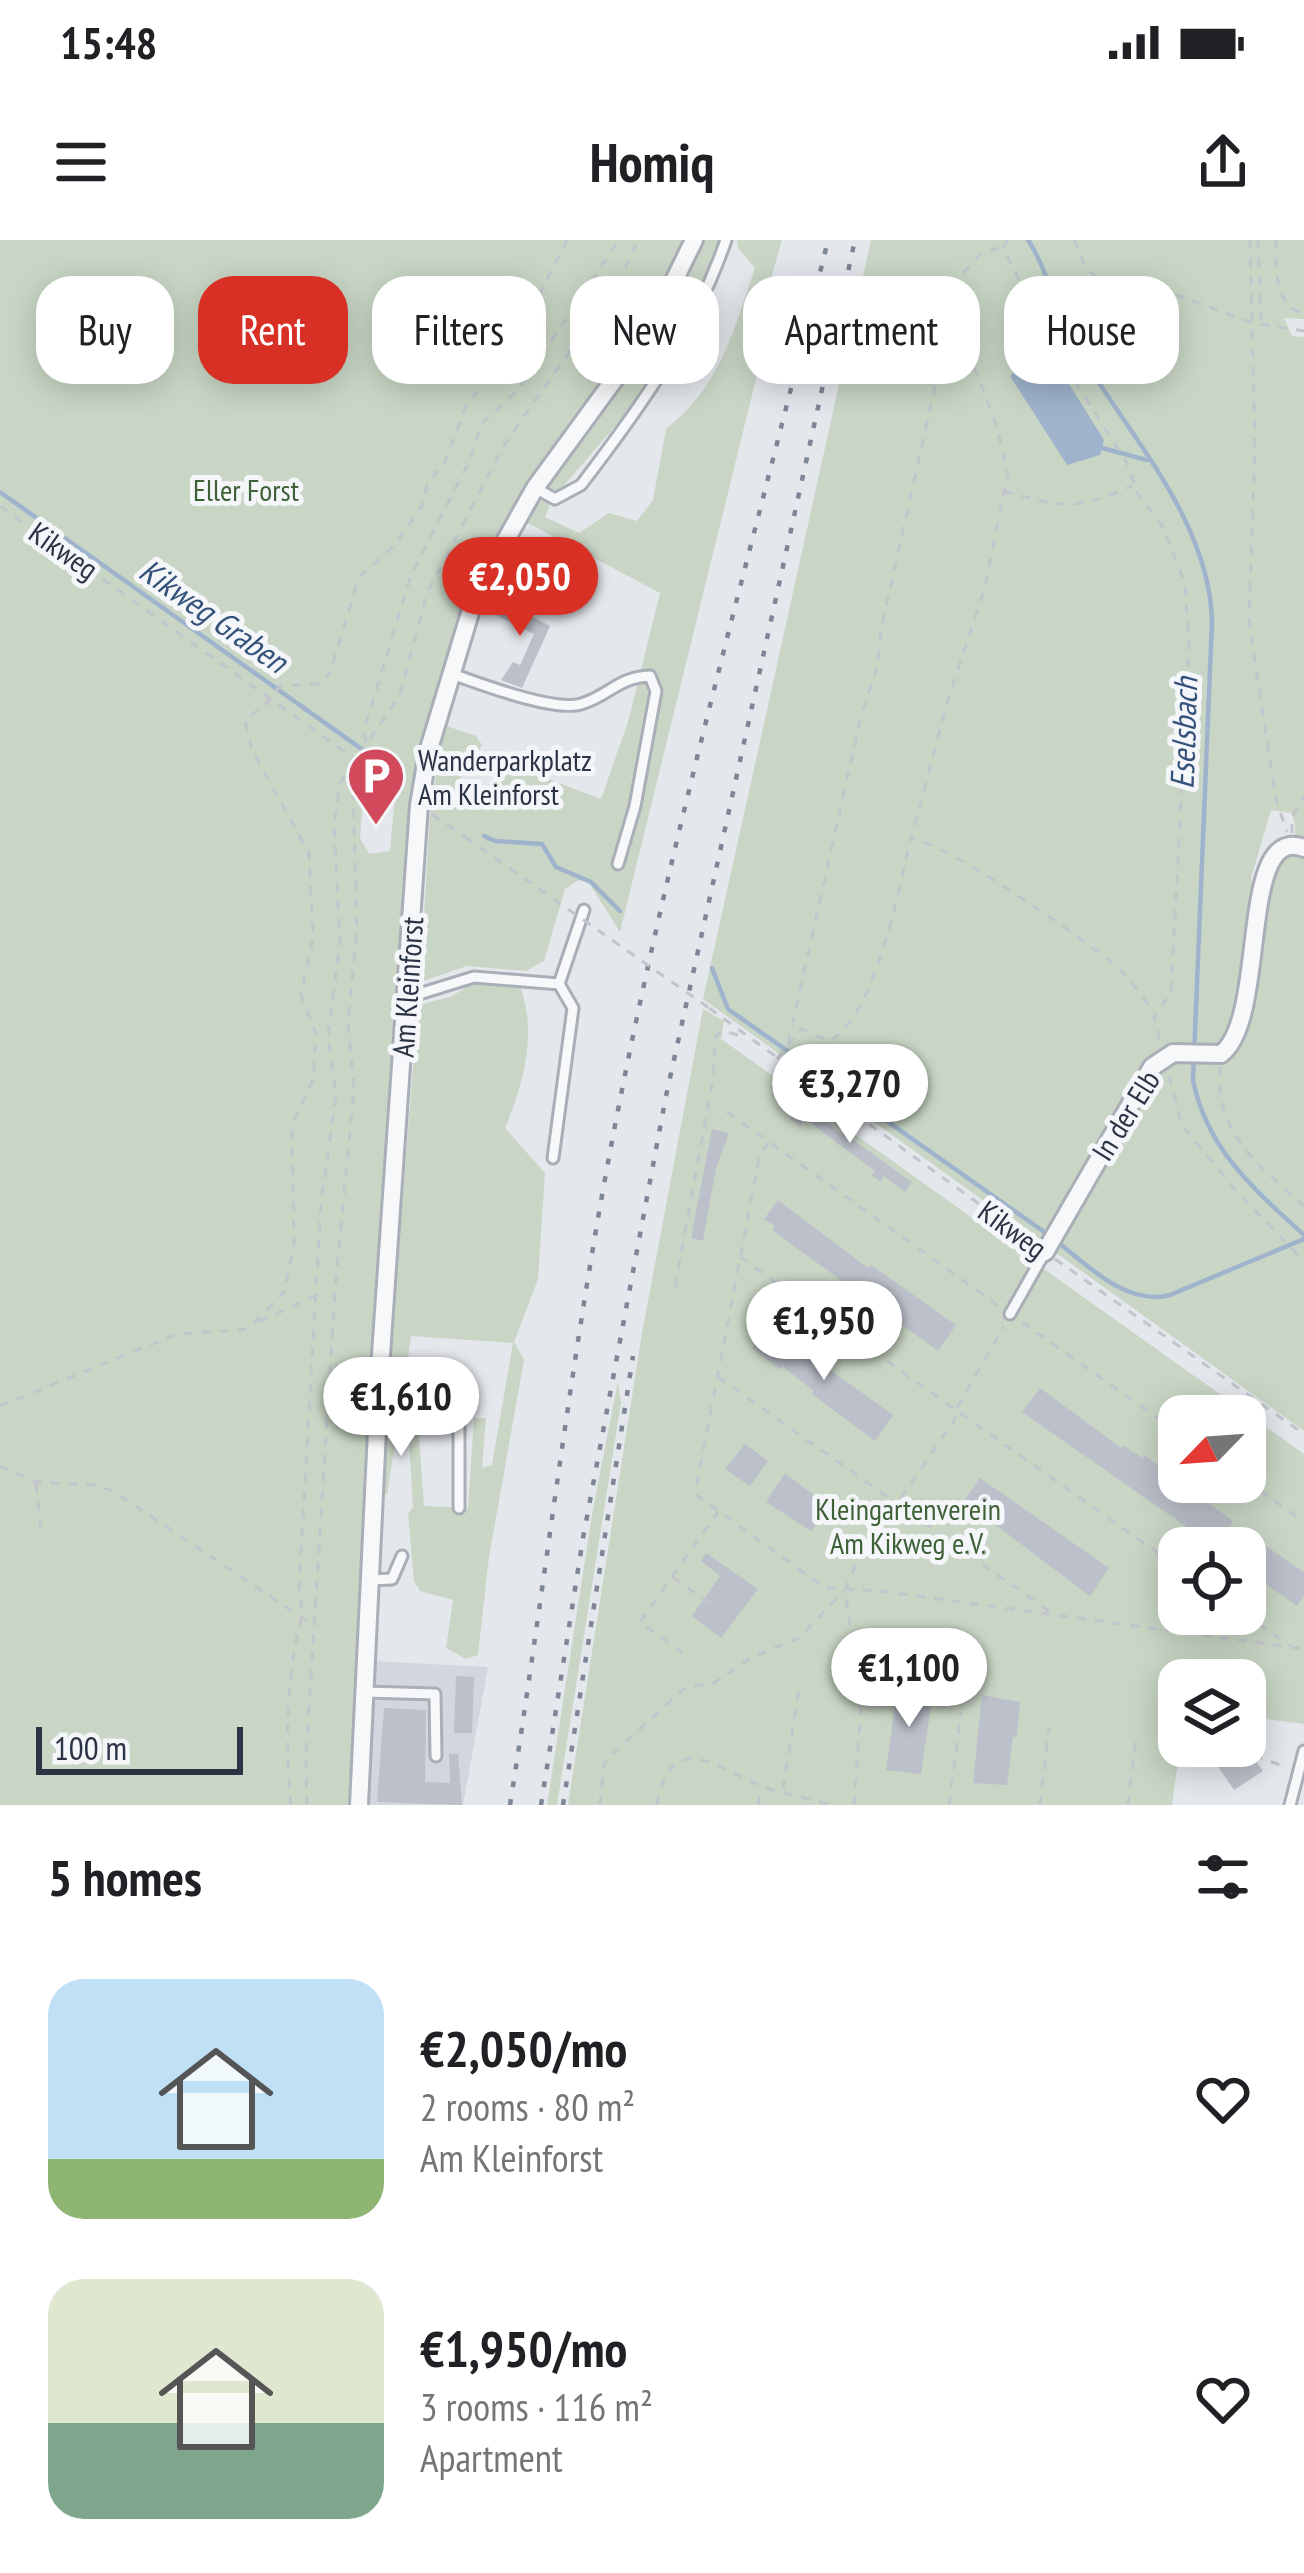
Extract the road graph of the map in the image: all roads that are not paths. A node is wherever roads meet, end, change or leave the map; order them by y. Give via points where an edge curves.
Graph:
1 (694, 240) edge
2 (726, 240) edge
3 (535, 488) junction
4 (450, 674) junction
5 (1298, 846) edge
6 (618, 864) dead end
7 (584, 910) dead end
8 (559, 984) junction
9 (406, 998) junction
10 (553, 1158) dead end
11 (1050, 1244) joint
12 (1010, 1314) road end
13 (380, 1369) junction
14 (459, 1508) dead end
15 (402, 1556) dead end
16 (369, 1580) junction
17 (365, 1692) junction
18 (1304, 1751) edge
19 (436, 1756) dead end
20 (358, 1805) edge
21 (1290, 1805) edge

1 - 3 street, Am Kleinforst via 649,332
2 - 3 lane via 683,341 581,485 555,499
3 - 4 street, Am Kleinforst via 476,593
4 - 6 lane via 578,705 629,677 650,676 656,691
4 - 9 street, Am Kleinforst via 428,752
5 - 11 street, In der Elb via 1274,854 1263,875 1242,1026 1232,1045 1216,1054 1167,1056 1143,1080
7 - 8 lane
8 - 9 lane via 474,977
8 - 10 lane via 573,1008
9 - 13 street, Am Kleinforst
11 - 12 lane, In der Elb
13 - 14 lane via 431,1364 453,1378
13 - 16 street, Am Kleinforst
15 - 16 lane via 392,1579
16 - 17 street, Am Kleinforst
17 - 19 lane via 435,1694
17 - 20 street, Am Kleinforst
18 - 21 lane

